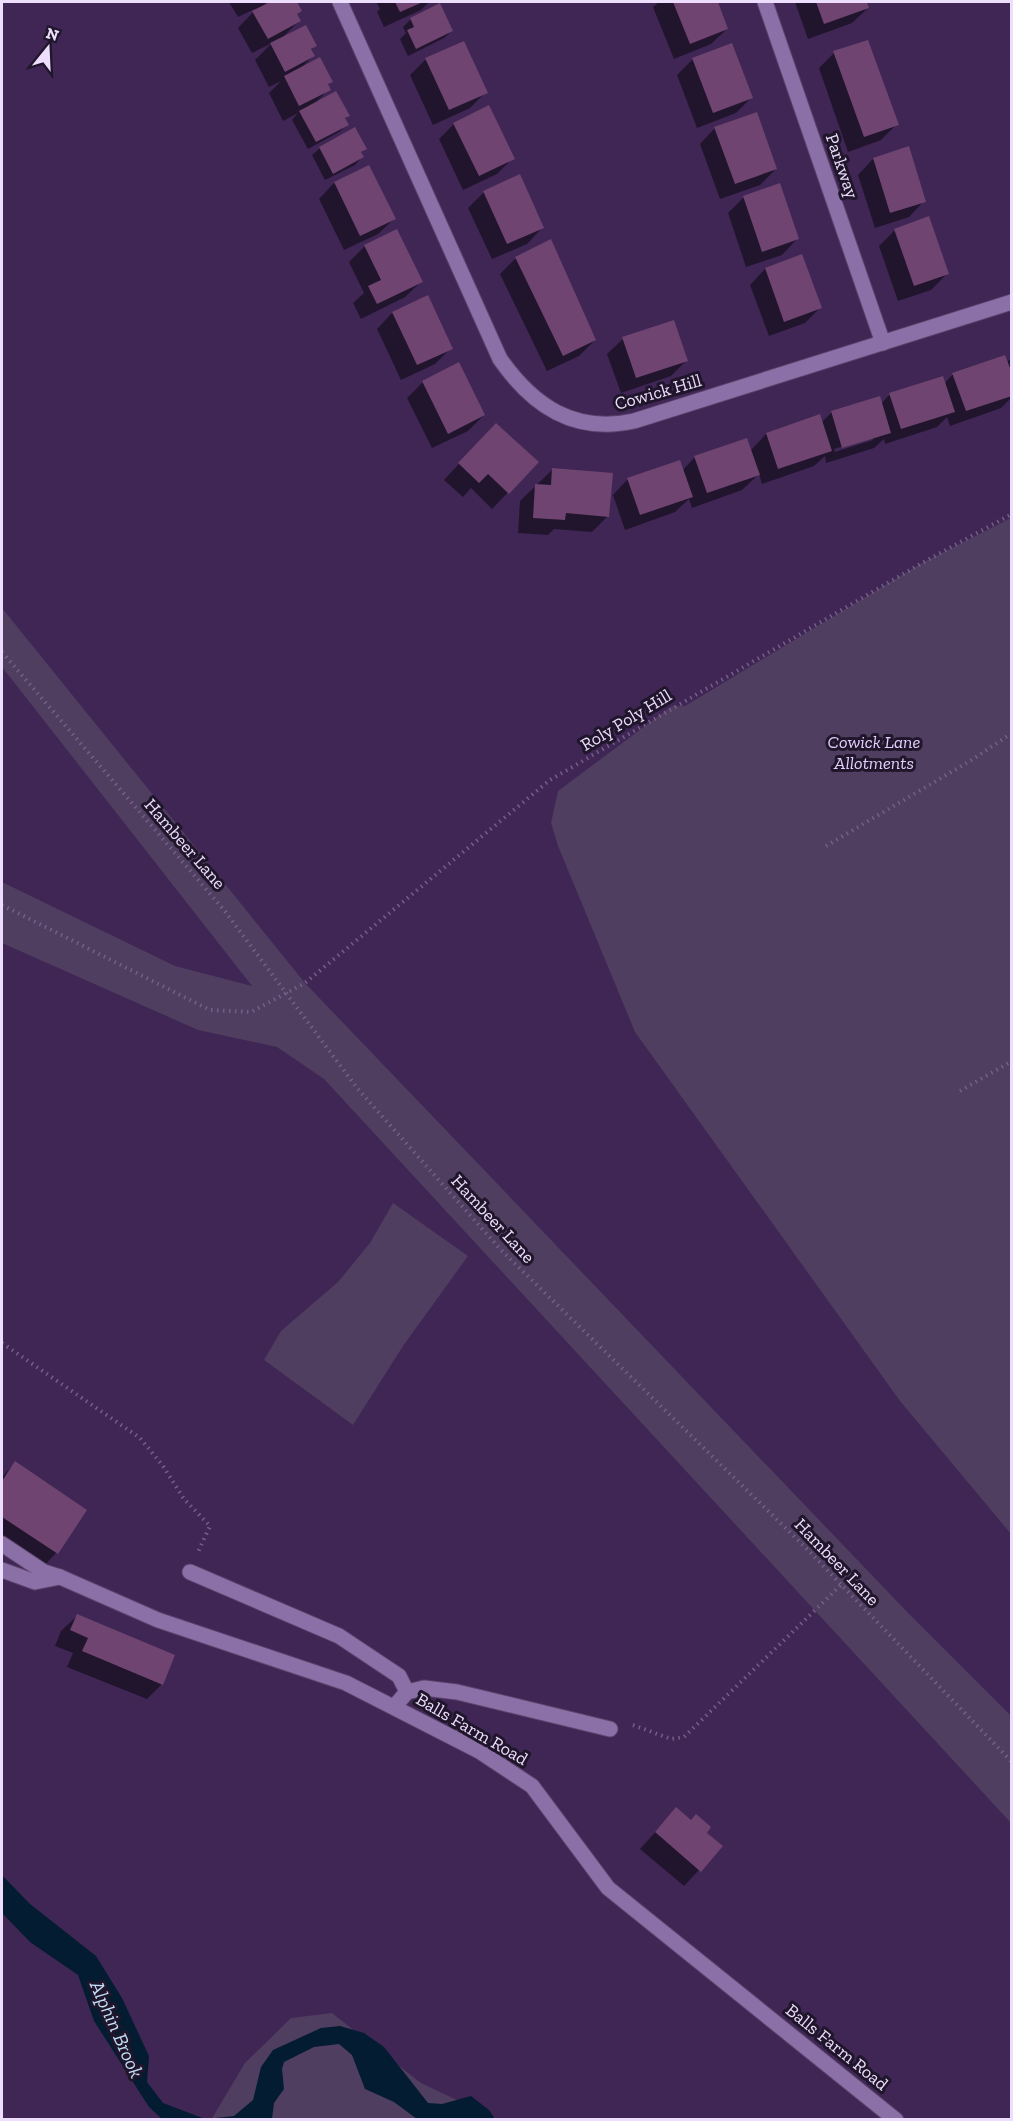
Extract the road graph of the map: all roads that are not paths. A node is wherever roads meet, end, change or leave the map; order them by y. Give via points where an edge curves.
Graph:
1 (340, 2) edge
2 (765, 2) edge
3 (1011, 302) edge
4 (883, 343) junction
5 (2, 1544) edge
6 (2, 1570) edge
7 (190, 1572) road end
8 (60, 1577) junction
9 (407, 1692) junction
10 (394, 1707) junction
11 (610, 1729) road end
12 (896, 2120) edge

1 - 4 street, Cowick Hill via 500,359 528,394 550,409 587,424 618,425
2 - 4 street, Parkway
3 - 4 street, Cowick Hill
5 - 8 street, Balls Farm Road via 44,1572
6 - 8 street via 35,1582
7 - 9 street via 339,1636 399,1676
8 - 10 street, Balls Farm Road via 158,1620 346,1683
9 - 10 street
9 - 11 street via 424,1688 457,1692
10 - 12 street, Balls Farm Road via 479,1751 532,1786 608,1888

